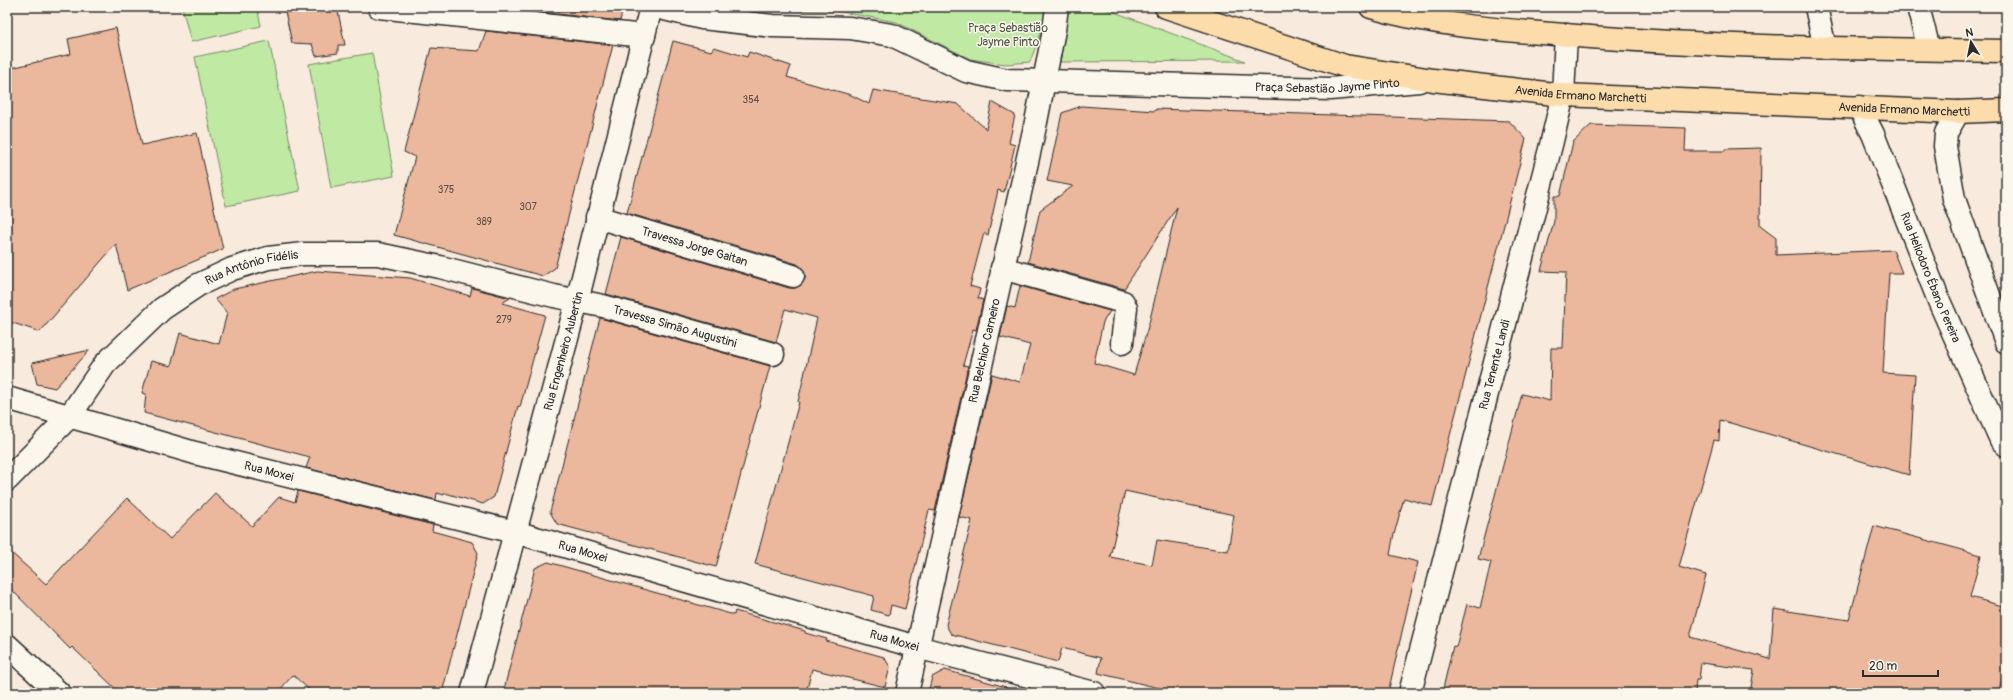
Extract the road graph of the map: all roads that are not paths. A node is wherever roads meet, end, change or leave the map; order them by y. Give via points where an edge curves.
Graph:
1 (379, 7) edge
2 (651, 7) edge
3 (656, 7) edge
4 (1057, 7) edge
5 (1166, 7) edge
6 (1371, 7) edge
7 (1816, 7) edge
8 (1918, 7) edge
9 (1566, 35) junction
10 (644, 36) junction
11 (1825, 48) junction
12 (1929, 49) junction
13 (2006, 50) edge
14 (1433, 80) junction
15 (1044, 82) junction
16 (1563, 95) junction
17 (1859, 107) junction
18 (2006, 110) edge
19 (1958, 112) junction
20 (597, 217) junction
21 (1002, 268) junction
22 (793, 276) dead end
23 (577, 301) junction
24 (2006, 342) edge
25 (1122, 343) dead end
26 (773, 354) dead end
27 (7, 398) edge
28 (69, 417) junction
29 (2006, 445) edge
30 (7, 480) edge
31 (515, 532) junction
32 (7, 645) edge
33 (917, 647) junction
34 (59, 693) edge
35 (472, 693) edge
36 (907, 693) edge
37 (1094, 693) edge
38 (1410, 693) edge

1 - 10 street
2 - 10 street, Rua Engenheiro Aubertin
3 - 15 street, Praça Sebastião Jayme Pinto via 702,18 773,26 850,28 892,35 966,71 1007,80
4 - 15 street, Rua Belchior Carneiro
5 - 14 main road, Avenida Ermano Marchetti via 1345,66
6 - 9 main road via 1407,18
7 - 11 street
8 - 12 street
9 - 11 main road via 1662,42
9 - 16 street, Rua Tenente Landi
10 - 20 street, Rua Engenheiro Aubertin
11 - 12 main road
12 - 13 main road
14 - 15 street, Praça Sebastião Jayme Pinto via 1330,89
14 - 16 main road, Avenida Ermano Marchetti
15 - 21 street, Rua Belchior Carneiro
16 - 17 main road, Avenida Ermano Marchetti
16 - 38 street, Rua Tenente Landi
17 - 19 main road, Avenida Ermano Marchetti
17 - 29 street, Rua Heliodoro Ébano Pereira via 1939,302
18 - 19 main road, Avenida Ermano Marchetti
19 - 24 street via 1946,133 1945,146 1954,198
20 - 22 street, Travessa Jorge Gaitan
20 - 23 street, Rua Engenheiro Aubertin
21 - 25 street via 1124,302 1126,308
21 - 33 street, Rua Belchior Carneiro
23 - 26 street, Travessa Simão Augustini
23 - 28 street, Rua Antônio Fidélis via 378,254 303,254 268,258 232,269 198,285 162,309 104,364
23 - 31 street, Rua Engenheiro Aubertin
27 - 28 street, Rua Moxei
28 - 30 street, Rua Antônio Fidélis
28 - 31 street, Rua Moxei via 194,453
31 - 33 street, Rua Moxei
31 - 35 street, Rua Engenheiro Aubertin
32 - 34 street
33 - 36 street, Rua Belchior Carneiro
33 - 37 street, Rua Moxei

